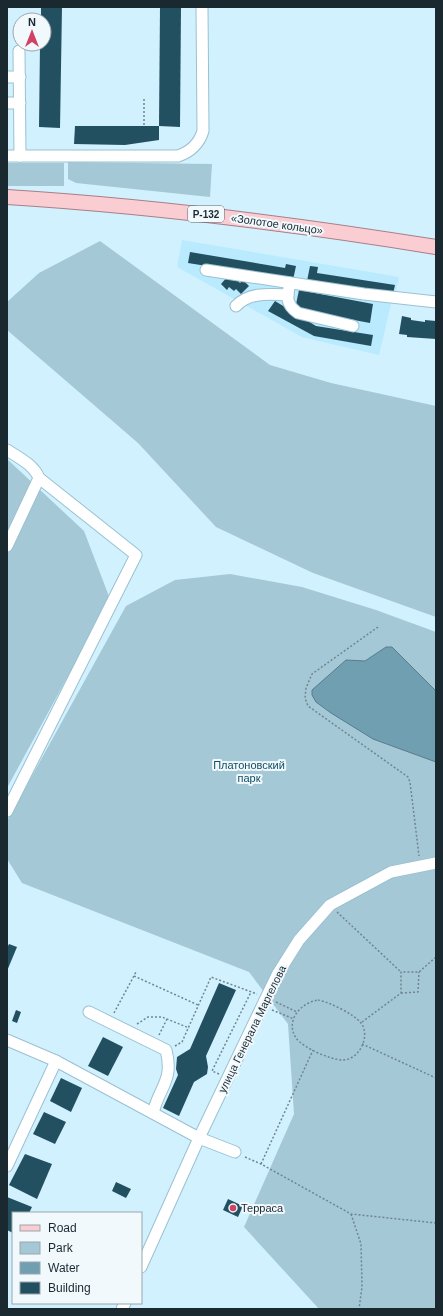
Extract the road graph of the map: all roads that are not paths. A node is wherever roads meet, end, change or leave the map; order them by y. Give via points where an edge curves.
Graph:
1 (202, 7) edge
2 (19, 52) edge
3 (7, 77) edge
4 (20, 77) junction
5 (7, 103) edge
6 (20, 103) junction
7 (7, 156) edge
8 (20, 156) junction
9 (7, 197) edge
10 (436, 247) edge
11 (206, 270) dead end
12 (290, 283) junction
13 (288, 295) junction
14 (436, 302) edge
15 (236, 306) dead end
16 (353, 326) dead end
17 (7, 450) edge
18 (40, 478) junction
19 (7, 546) edge
20 (7, 811) edge
21 (436, 862) edge
22 (90, 1012) dead end
23 (7, 1040) edge
24 (56, 1061) junction
25 (153, 1113) junction
26 (199, 1138) junction
27 (235, 1152) road end
28 (7, 1166) edge
29 (142, 1265) edge

1 - 8 street via 203,132 193,147 178,156
2 - 4 street
3 - 4 street
4 - 6 street
5 - 6 street
6 - 8 street
7 - 8 street
9 - 10 main road, «Золотое кольцо» / Р-132 via 194,213
11 - 12 street
12 - 13 street
12 - 14 street
13 - 15 street via 250,297
13 - 16 street via 290,306 298,313
17 - 18 street via 37,472
18 - 19 street
18 - 20 street via 136,555
21 - 26 street, улица Генерала Маргелова via 391,872 330,905 299,940 277,975
22 - 25 street via 166,1050 169,1070
23 - 24 street
24 - 25 street
24 - 28 street
25 - 26 street
26 - 27 street
26 - 29 street, улица Генерала Маргелова

